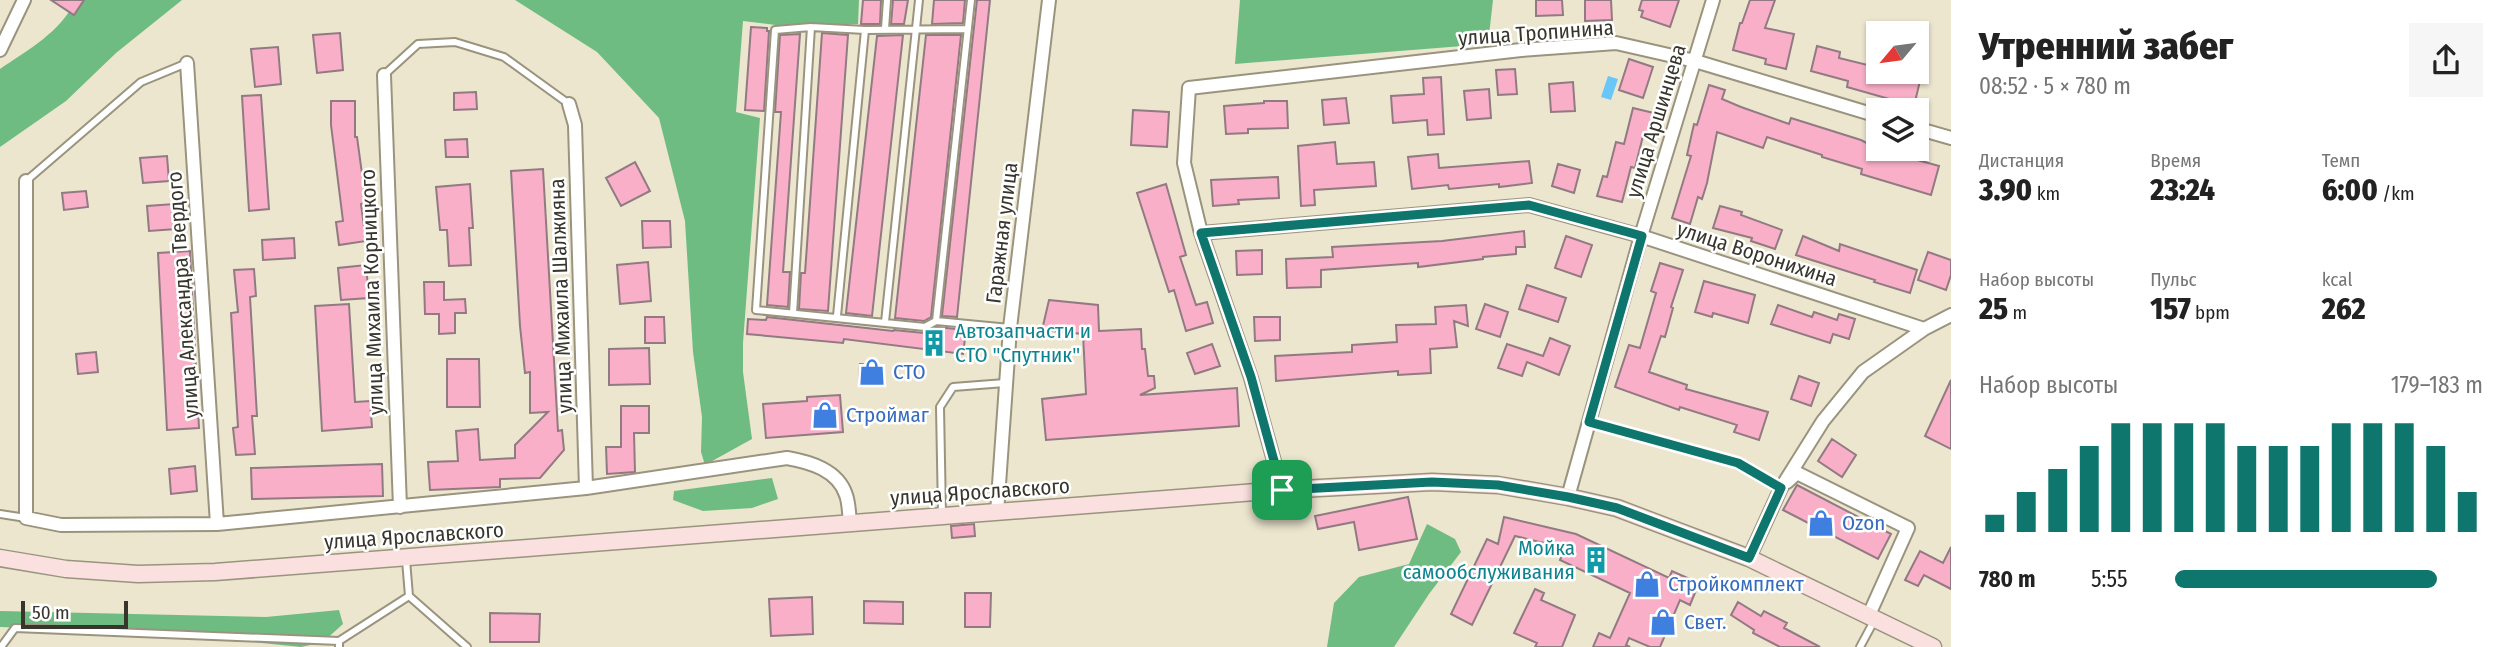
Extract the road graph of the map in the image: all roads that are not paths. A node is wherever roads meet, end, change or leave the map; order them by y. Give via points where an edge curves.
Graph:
1 (24, 0) edge
2 (887, 0) edge
3 (919, 0) edge
4 (971, 0) edge
5 (1049, 0) edge
6 (1713, 0) edge
7 (811, 27) junction
8 (885, 29) junction
9 (916, 29) junction
10 (968, 29) junction
11 (865, 30) junction
12 (0, 50) edge
13 (1695, 61) junction
14 (187, 63) joint
15 (384, 75) joint
16 (569, 104) joint
17 (1866, 112) edge
18 (1929, 132) edge
19 (1951, 138) edge
20 (26, 181) joint
21 (1201, 233) junction
22 (1642, 236) junction
23 (793, 313) junction
24 (1951, 315) edge
25 (837, 316) junction
26 (885, 321) junction
27 (936, 321) junction
28 (1010, 328) junction
29 (1924, 329) junction
30 (1005, 383) junction
31 (1589, 422) junction
32 (586, 488) junction
33 (1781, 488) junction
34 (1282, 490) junction
35 (1568, 497) junction
36 (400, 508) junction
37 (997, 513) junction
38 (0, 514) edge
39 (942, 516) junction
40 (26, 518) junction
41 (850, 523) junction
42 (217, 524) junction
43 (0, 558) edge
44 (406, 558) junction
45 (1749, 558) junction
46 (409, 596) junction
47 (1871, 618) junction
48 (340, 644) edge
49 (1, 647) edge
50 (467, 647) edge
51 (1860, 647) edge
52 (1933, 647) edge

1 - 12 street
2 - 8 lane
3 - 9 lane
4 - 10 lane
5 - 28 street, Гаражная улица
6 - 13 street, улица Аршинцева
7 - 11 lane
7 - 23 lane
7 - 23 lane via 775,30 756,310
8 - 9 lane
8 - 11 lane
9 - 10 lane
9 - 26 lane
10 - 27 lane
11 - 25 lane
13 - 17 street, улица Тропинина
13 - 21 street, улица Тропинина via 1616,43 1189,88 1184,163
13 - 22 street, улица Аршинцева
14 - 20 lane via 141,82
14 - 42 street, улица Александра Твердого
15 - 16 lane via 418,44 455,42 504,57
15 - 36 street, улица Михаила Корницкого
16 - 32 street, улица Михаила Шалжияна via 575,125
18 - 19 street
20 - 40 street
21 - 22 street, улица Воронихина via 1529,205
21 - 34 street via 1251,377
22 - 29 street, улица Воронихина
22 - 31 street, улица Аршинцева
23 - 25 lane
24 - 29 street
25 - 26 lane
26 - 27 lane via 925,327
27 - 28 lane
28 - 30 street, Гаражная улица
29 - 33 street via 1863,372 1824,421
30 - 37 street, Гаражная улица
30 - 39 lane via 953,387 940,407
31 - 33 lane via 1738,463
31 - 35 street, улица Аршинцева
32 - 36 street
32 - 41 street via 788,458 810,462 832,474 846,493
33 - 45 street
33 - 47 street via 1797,473 1908,528
34 - 35 street, улица Ярославского via 1432,482 1498,485
34 - 37 street, улица Ярославского
35 - 45 street, улица Ярославского via 1617,508
36 - 42 street
37 - 39 street, улица Ярославского
38 - 40 lane
39 - 41 street, улица Ярославского
40 - 42 street via 61,525
41 - 44 street, улица Ярославского
43 - 44 street, улица Ярославского via 138,574
44 - 46 lane
45 - 47 street, улица Ярославского
46 - 48 lane
46 - 50 lane
47 - 51 lane
47 - 52 street, улица Ярославского
48 - 49 lane via 15,628

